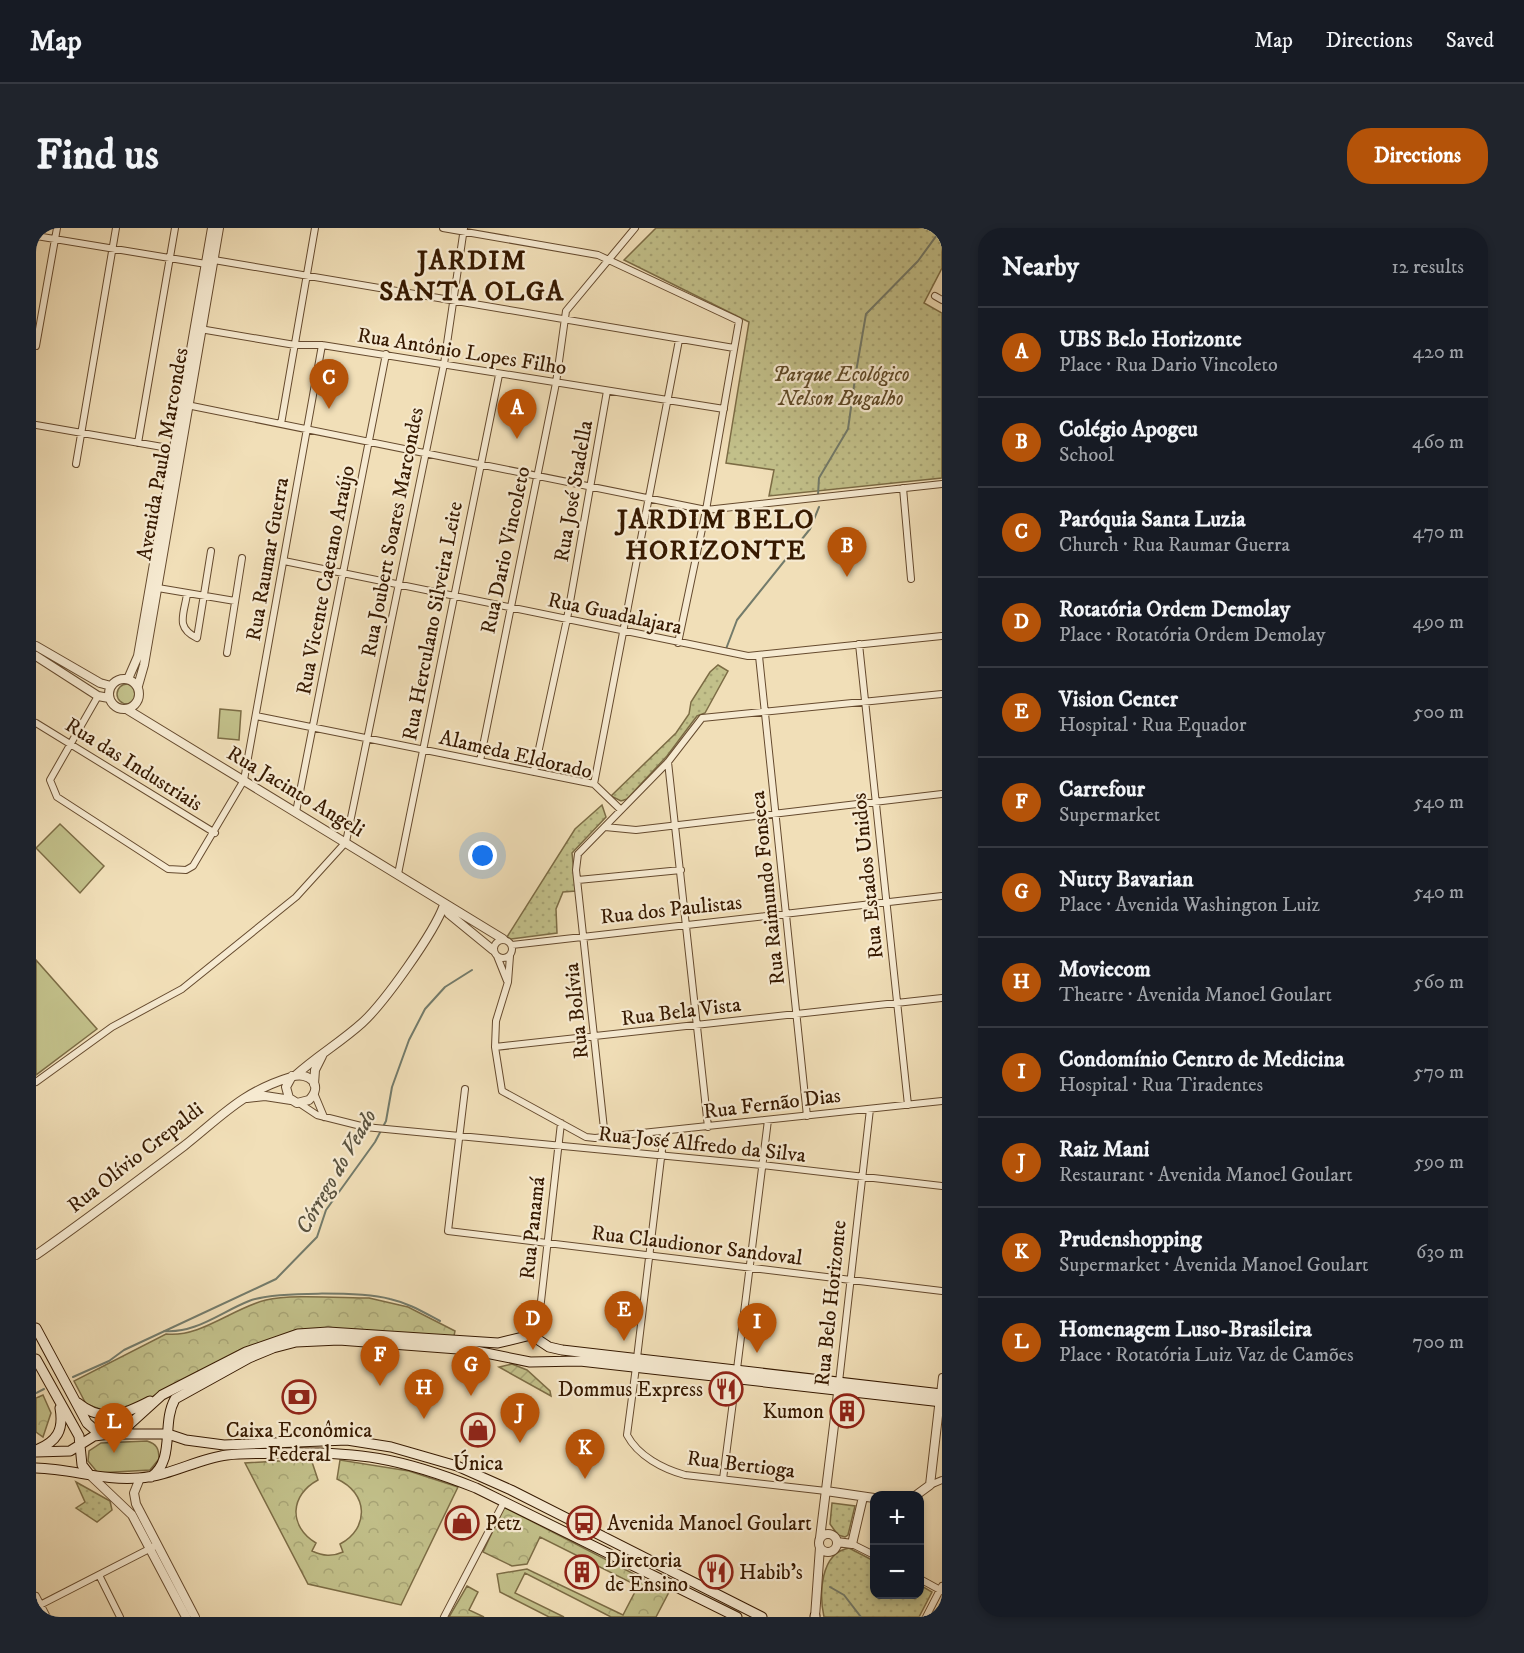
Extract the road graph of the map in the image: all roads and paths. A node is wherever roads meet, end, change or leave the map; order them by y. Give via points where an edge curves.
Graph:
1 (57, 228) edge
2 (116, 228) edge
3 (175, 228) edge
4 (212, 228) edge
5 (219, 228) edge
6 (315, 228) edge
7 (443, 228) edge
8 (635, 228) edge
9 (464, 230) edge
10 (36, 236) edge
11 (55, 240) junction
12 (113, 248) junction
13 (171, 258) junction
14 (608, 259) junction
15 (210, 262) junction
16 (307, 275) junction
17 (935, 296) dead end
18 (454, 299) junction
19 (942, 300) edge
20 (567, 320) junction
21 (198, 328) junction
22 (678, 340) junction
23 (295, 345) junction
24 (322, 345) junction
25 (36, 346) edge
26 (734, 348) junction
27 (386, 354) junction
28 (444, 364) junction
29 (499, 375) junction
30 (556, 383) junction
31 (607, 391) junction
32 (666, 400) junction
33 (185, 404) junction
34 (724, 409) junction
35 (281, 424) junction
36 (36, 425) edge
37 (307, 429) junction
38 (81, 433) junction
39 (369, 442) junction
40 (138, 443) junction
41 (174, 449) junction
42 (424, 453) junction
43 (76, 464) dead end
44 (481, 465) junction
45 (537, 476) junction
46 (942, 484) edge
47 (590, 487) junction
48 (903, 488) junction
49 (649, 499) junction
50 (706, 510) junction
51 (162, 538) junction
52 (211, 551) dead end
53 (242, 558) dead end
54 (284, 561) junction
55 (343, 573) junction
56 (911, 579) dead end
57 (398, 585) junction
58 (158, 588) junction
59 (187, 594) junction
60 (454, 596) junction
61 (204, 597) junction
62 (235, 601) junction
63 (509, 607) junction
64 (567, 619) junction
65 (622, 631) junction
66 (942, 636) edge
67 (678, 643) junction
68 (859, 644) junction
69 (36, 646) edge
70 (227, 653) dead end
71 (36, 656) edge
72 (759, 656) junction
73 (128, 679) junction
74 (111, 686) junction
75 (138, 686) junction
76 (942, 694) edge
77 (98, 696) junction
78 (109, 698) junction
79 (865, 702) junction
80 (128, 710) junction
81 (765, 712) junction
82 (256, 716) junction
83 (36, 723) edge
84 (313, 728) junction
85 (368, 739) junction
86 (71, 744) junction
87 (423, 750) junction
88 (480, 761) junction
89 (668, 762) junction
90 (534, 772) junction
91 (244, 780) junction
92 (594, 784) junction
93 (942, 794) edge
94 (875, 802) junction
95 (621, 810) junction
96 (296, 812) junction
97 (776, 813) junction
98 (676, 825) junction
99 (605, 827) junction
100 (215, 832) junction
101 (346, 842) junction
102 (681, 870) junction
103 (398, 874) junction
104 (578, 880) junction
105 (942, 896) edge
106 (885, 903) junction
107 (444, 905) junction
108 (787, 913) junction
109 (686, 924) junction
110 (584, 935) junction
111 (503, 939) junction
112 (512, 945) junction
113 (495, 953) junction
114 (510, 956) junction
115 (508, 982) junction
116 (942, 998) edge
117 (897, 1003) junction
118 (798, 1014) junction
119 (697, 1025) junction
120 (596, 1037) junction
121 (495, 1047) junction
122 (325, 1053) junction
123 (294, 1076) junction
124 (36, 1082) edge
125 (314, 1088) junction
126 (465, 1089) dead end
127 (243, 1099) junction
128 (295, 1101) junction
129 (942, 1101) edge
130 (908, 1105) junction
131 (870, 1109) junction
132 (807, 1116) junction
133 (324, 1117) junction
134 (768, 1120) junction
135 (561, 1123) junction
136 (708, 1127) junction
137 (664, 1133) junction
138 (459, 1137) junction
139 (605, 1138) junction
140 (558, 1146) junction
141 (662, 1156) junction
142 (762, 1165) junction
143 (862, 1177) junction
144 (942, 1186) edge
145 (548, 1244) junction
146 (50, 1245) junction
147 (36, 1247) edge
148 (36, 1255) edge
149 (650, 1256) junction
150 (750, 1269) junction
151 (850, 1280) junction
152 (942, 1291) edge
153 (36, 1328) edge
154 (339, 1337) junction
155 (352, 1337) junction
156 (522, 1339) junction
157 (540, 1340) junction
158 (36, 1359) edge
159 (522, 1359) junction
160 (539, 1360) junction
161 (636, 1363) junction
162 (736, 1373) junction
163 (942, 1377) edge
164 (839, 1386) junction
165 (162, 1395) junction
166 (72, 1398) junction
167 (941, 1398) edge
168 (58, 1400) junction
169 (115, 1434) junction
170 (168, 1434) junction
171 (81, 1445) junction
172 (938, 1450) edge
173 (36, 1451) edge
174 (36, 1468) edge
175 (89, 1474) junction
176 (151, 1477) junction
177 (140, 1478) junction
178 (723, 1479) junction
179 (942, 1480) edge
180 (930, 1485) junction
181 (826, 1491) junction
182 (922, 1491) edge
183 (863, 1497) junction
184 (870, 1498) edge
185 (504, 1502) junction
186 (825, 1502) junction
187 (836, 1539) junction
188 (820, 1543) junction
189 (852, 1544) junction
190 (154, 1546) junction
191 (834, 1551) junction
192 (870, 1554) edge
193 (99, 1575) junction
194 (818, 1575) junction
195 (924, 1581) edge
196 (941, 1589) edge
197 (36, 1596) edge
198 (38, 1606) edge
199 (47, 1617) edge
200 (120, 1617) edge
201 (186, 1617) edge
202 (195, 1617) edge
203 (444, 1617) edge
204 (737, 1617) edge
205 (762, 1617) edge
206 (816, 1617) edge
207 (926, 1617) edge

1 - 11 street
2 - 12 street
3 - 13 street
4 - 15 street, Avenida Paulo Marcondes
5 - 15 street, Avenida Paulo Marcondes
6 - 16 street
7 - 9 street
8 - 14 street, Rua Dario Vincoleto
9 - 14 street
9 - 18 street, Rua Joubert Soares Marcondes
10 - 11 street
11 - 12 street
11 - 25 street
12 - 13 street
12 - 38 street
13 - 15 street
13 - 40 street
14 - 20 street, Rua Dario Vincoleto via 566,311
14 - 26 street via 739,321
15 - 16 street
15 - 21 street, Avenida Paulo Marcondes
16 - 18 street
16 - 23 street
17 - 19 street
18 - 20 street
18 - 28 street, Rua Joubert Soares Marcondes
20 - 22 street
20 - 30 street, Rua Dario Vincoleto
21 - 23 street, Rua Antônio Lopes Filho
21 - 33 street, Avenida Paulo Marcondes
22 - 26 street
22 - 32 street
23 - 24 street, Rua Antônio Lopes Filho
23 - 35 street
24 - 27 street, Rua Antônio Lopes Filho
24 - 37 street, Rua Raumar Guerra
26 - 34 street
27 - 28 street, Rua Antônio Lopes Filho
27 - 39 street, Rua Vicente Caetano Araújo
28 - 29 street, Rua Antônio Lopes Filho
28 - 42 street, Rua Joubert Soares Marcondes
29 - 30 street, Rua Antônio Lopes Filho
29 - 44 street, Rua Herculano Silveira Leite
30 - 31 street, Rua Antônio Lopes Filho
30 - 45 street, Rua Dario Vincoleto
31 - 32 street, Rua Antônio Lopes Filho
31 - 47 street, Rua José Stadella
32 - 34 street, Rua Antônio Lopes Filho
32 - 49 street
33 - 35 street
33 - 41 street, Avenida Paulo Marcondes
33 - 51 street, Avenida Paulo Marcondes
34 - 50 street
35 - 37 street
36 - 38 street
37 - 39 street
37 - 54 street, Rua Raumar Guerra
38 - 40 street
38 - 43 street
39 - 42 street
39 - 55 street, Rua Vicente Caetano Araújo
40 - 41 street
41 - 51 street, Avenida Paulo Marcondes
42 - 44 street
42 - 57 street, Rua Joubert Soares Marcondes
44 - 45 street
44 - 60 street, Rua Herculano Silveira Leite
45 - 47 street
45 - 63 street, Rua Dario Vincoleto
46 - 48 street
47 - 49 street
47 - 64 street, Rua José Stadella
48 - 50 street
48 - 56 street
49 - 50 street
49 - 65 street
50 - 67 street
51 - 58 street, Avenida Paulo Marcondes
51 - 73 street, Avenida Paulo Marcondes via 138,656
52 - 61 street
53 - 62 street
54 - 55 street, Rua Guadalajara
54 - 82 street, Rua Raumar Guerra
55 - 57 street, Rua Guadalajara
55 - 84 street, Rua Vicente Caetano Araújo
57 - 60 street, Rua Guadalajara
57 - 85 street, Rua Joubert Soares Marcondes
58 - 59 street
58 - 75 street, Avenida Paulo Marcondes
59 - 61 street
59 - 61 street via 182,626 197,638
60 - 63 street, Rua Guadalajara
60 - 87 street, Rua Herculano Silveira Leite
61 - 62 street
62 - 70 street
63 - 64 street, Rua Guadalajara
63 - 88 street, Rua Dario Vincoleto
64 - 65 street, Rua Guadalajara
64 - 90 street, Rua José Stadella
65 - 67 street, Rua Guadalajara
65 - 92 street
66 - 68 street, Rua Guadalajara
67 - 72 street, Rua Guadalajara
68 - 72 street, Rua Guadalajara
68 - 79 street, Rua Estados Unidos
69 - 74 street
71 - 77 street
72 - 81 street, Rua Raimundo Fonseca
73 - 74 street
73 - 75 street
74 - 78 street
75 - 80 street via 138,703
76 - 79 street, Rua Bolívia
77 - 78 street
77 - 86 street
78 - 80 street via 116,708
79 - 81 street, Rua Bolívia
79 - 94 street, Rua Estados Unidos
80 - 91 street, Rua Jacinto Angeli
81 - 89 street, Rua Bolívia via 702,718
81 - 97 street, Rua Raimundo Fonseca
82 - 84 street, Alameda Eldorado
82 - 91 street, Rua Raumar Guerra
83 - 86 street, Rua das Industriais
84 - 85 street, Alameda Eldorado
84 - 96 street, Rua Vicente Caetano Araújo
85 - 87 street, Alameda Eldorado
85 - 101 street, Rua Joubert Soares Marcondes
86 - 100 street, Rua das Industriais
86 - 100 street, Rua Raumar Guerra via 50,780 57,797 168,869 186,870 193,866
87 - 88 street, Alameda Eldorado
87 - 103 street, Rua Herculano Silveira Leite
88 - 90 street, Alameda Eldorado
89 - 95 street, Rua Bolívia
89 - 98 street
90 - 92 street, Alameda Eldorado
91 - 96 street, Rua Jacinto Angeli
91 - 100 street, Rua Raumar Guerra
92 - 95 street, Alameda Eldorado
93 - 94 street
94 - 97 street
94 - 106 street, Rua Estados Unidos
95 - 99 street, Rua Bolívia
96 - 101 street, Rua Jacinto Angeli
97 - 98 street
97 - 108 street, Rua Raimundo Fonseca
98 - 99 street via 636,830
98 - 102 street
99 - 104 street, Rua Bolívia via 578,854
101 - 103 street, Rua Jacinto Angeli
101 - 124 street via 296,897 182,989 112,1027
102 - 104 street
102 - 109 street
103 - 107 street, Rua Jacinto Angeli
104 - 110 street, Rua Bolívia
105 - 106 street, Rua dos Paulistas
106 - 108 street, Rua dos Paulistas
106 - 117 street, Rua Estados Unidos
107 - 111 street, Rua Jacinto Angeli
107 - 113 street, Rua Jacinto Angeli via 449,914
107 - 122 street, Rua Olívio Crepaldi via 415,956 365,1020
108 - 109 street, Rua dos Paulistas
108 - 118 street, Rua Raimundo Fonseca
109 - 110 street, Rua dos Paulistas
109 - 119 street
110 - 112 street, Rua dos Paulistas
110 - 120 street, Rua Bolívia
111 - 112 street
111 - 113 street via 496,943
112 - 114 street
113 - 114 street via 504,959
113 - 115 street
114 - 115 street
115 - 121 street via 496,1021
116 - 117 street, Rua Bela Vista
117 - 118 street, Rua Bela Vista
117 - 130 street, Rua Estados Unidos
118 - 119 street, Rua Bela Vista
118 - 132 street, Rua Raimundo Fonseca
119 - 120 street, Rua Bela Vista
119 - 136 street
120 - 121 street, Rua Bela Vista
120 - 139 street, Rua Bolívia
121 - 135 street, Rua Fernão Dias via 502,1091
122 - 123 street, Rua Olívio Crepaldi
122 - 125 street, Rua Olívio Crepaldi via 315,1070
123 - 125 street via 308,1076
123 - 127 street, Rua Olívio Crepaldi via 280,1079
123 - 128 street via 286,1087
125 - 128 street via 309,1100
125 - 133 street
126 - 138 street
127 - 128 street via 265,1096
127 - 146 street, Rua Olívio Crepaldi
128 - 133 street, Rua José Alfredo da Silva
129 - 130 street, Rua Fernão Dias
130 - 131 street, Rua Fernão Dias
131 - 132 street, Rua Fernão Dias
131 - 143 street, Rua Belo Horizonte
132 - 134 street, Rua Fernão Dias
133 - 138 street, Rua José Alfredo da Silva via 365,1127
134 - 136 street, Rua Fernão Dias
134 - 142 street
135 - 139 street, Rua Fernão Dias via 586,1137
135 - 140 street, Rua Panamá
136 - 137 street, Rua Fernão Dias
137 - 139 street, Rua Fernão Dias
137 - 141 street, Rua Bertioga
138 - 140 street, Rua José Alfredo da Silva
138 - 145 street, Rua Claudionor Sandoval via 448,1231
140 - 141 street, Rua José Alfredo da Silva
140 - 145 street, Rua Panamá
141 - 142 street, Rua José Alfredo da Silva
141 - 149 street, Rua Bertioga
142 - 143 street, Rua José Alfredo da Silva
142 - 150 street
143 - 144 street, Rua José Alfredo da Silva
143 - 151 street, Rua Belo Horizonte
145 - 149 street, Rua Claudionor Sandoval
145 - 157 street, Rua Panamá
146 - 147 street
146 - 148 street, Rua Olívio Crepaldi
149 - 150 street, Rua Claudionor Sandoval
149 - 161 street, Rua Bertioga
150 - 151 street, Rua Claudionor Sandoval
150 - 162 street
151 - 152 street, Rua Claudionor Sandoval
151 - 164 street, Rua Belo Horizonte
153 - 166 main road
154 - 155 main road
154 - 165 main road via 298,1334 274,1340
154 - 170 main road via 273,1348 175,1399
155 - 156 main road via 498,1343
155 - 159 main road
156 - 157 main road
156 - 159 main road via 517,1350
157 - 160 main road via 544,1353
157 - 161 main road via 562,1350
158 - 168 main road
159 - 160 main road
160 - 161 main road
161 - 162 main road
161 - 178 street, Rua Bertioga via 627,1428 635,1448 669,1471
162 - 164 main road
162 - 178 street
163 - 167 street
164 - 167 main road
164 - 181 street, Rua Belo Horizonte
165 - 166 main road via 123,1414 108,1416 87,1410
165 - 169 main road
166 - 169 main road via 95,1430
167 - 172 street
168 - 171 main road
168 - 173 main road via 62,1418 59,1434
169 - 170 main road
169 - 171 main road via 94,1436
170 - 176 main road via 164,1462
170 - 205 main road via 224,1445 347,1440 439,1460 511,1490
171 - 173 main road via 70,1451
171 - 175 main road via 81,1465
172 - 180 street
174 - 175 main road
175 - 177 main road via 101,1478
175 - 190 street via 132,1515
176 - 177 main road
176 - 185 main road via 225,1455 333,1451 424,1468
177 - 190 street via 134,1499
178 - 181 street, Rua Bertioga
179 - 180 street
180 - 182 street
181 - 183 street
181 - 186 street, Rua Belo Horizonte
183 - 184 street
183 - 189 street
185 - 203 street
185 - 204 main road
186 - 187 street via 826,1521
186 - 188 street, Rua Belo Horizonte
187 - 188 street via 829,1534
187 - 189 street
187 - 191 street
188 - 191 street via 824,1552
188 - 194 street, Rua Belo Horizonte
189 - 192 street
190 - 193 street
190 - 201 street
190 - 202 street
191 - 194 street
193 - 198 street
193 - 200 street
194 - 206 street
195 - 196 street
196 - 207 street
197 - 198 street
198 - 199 street

